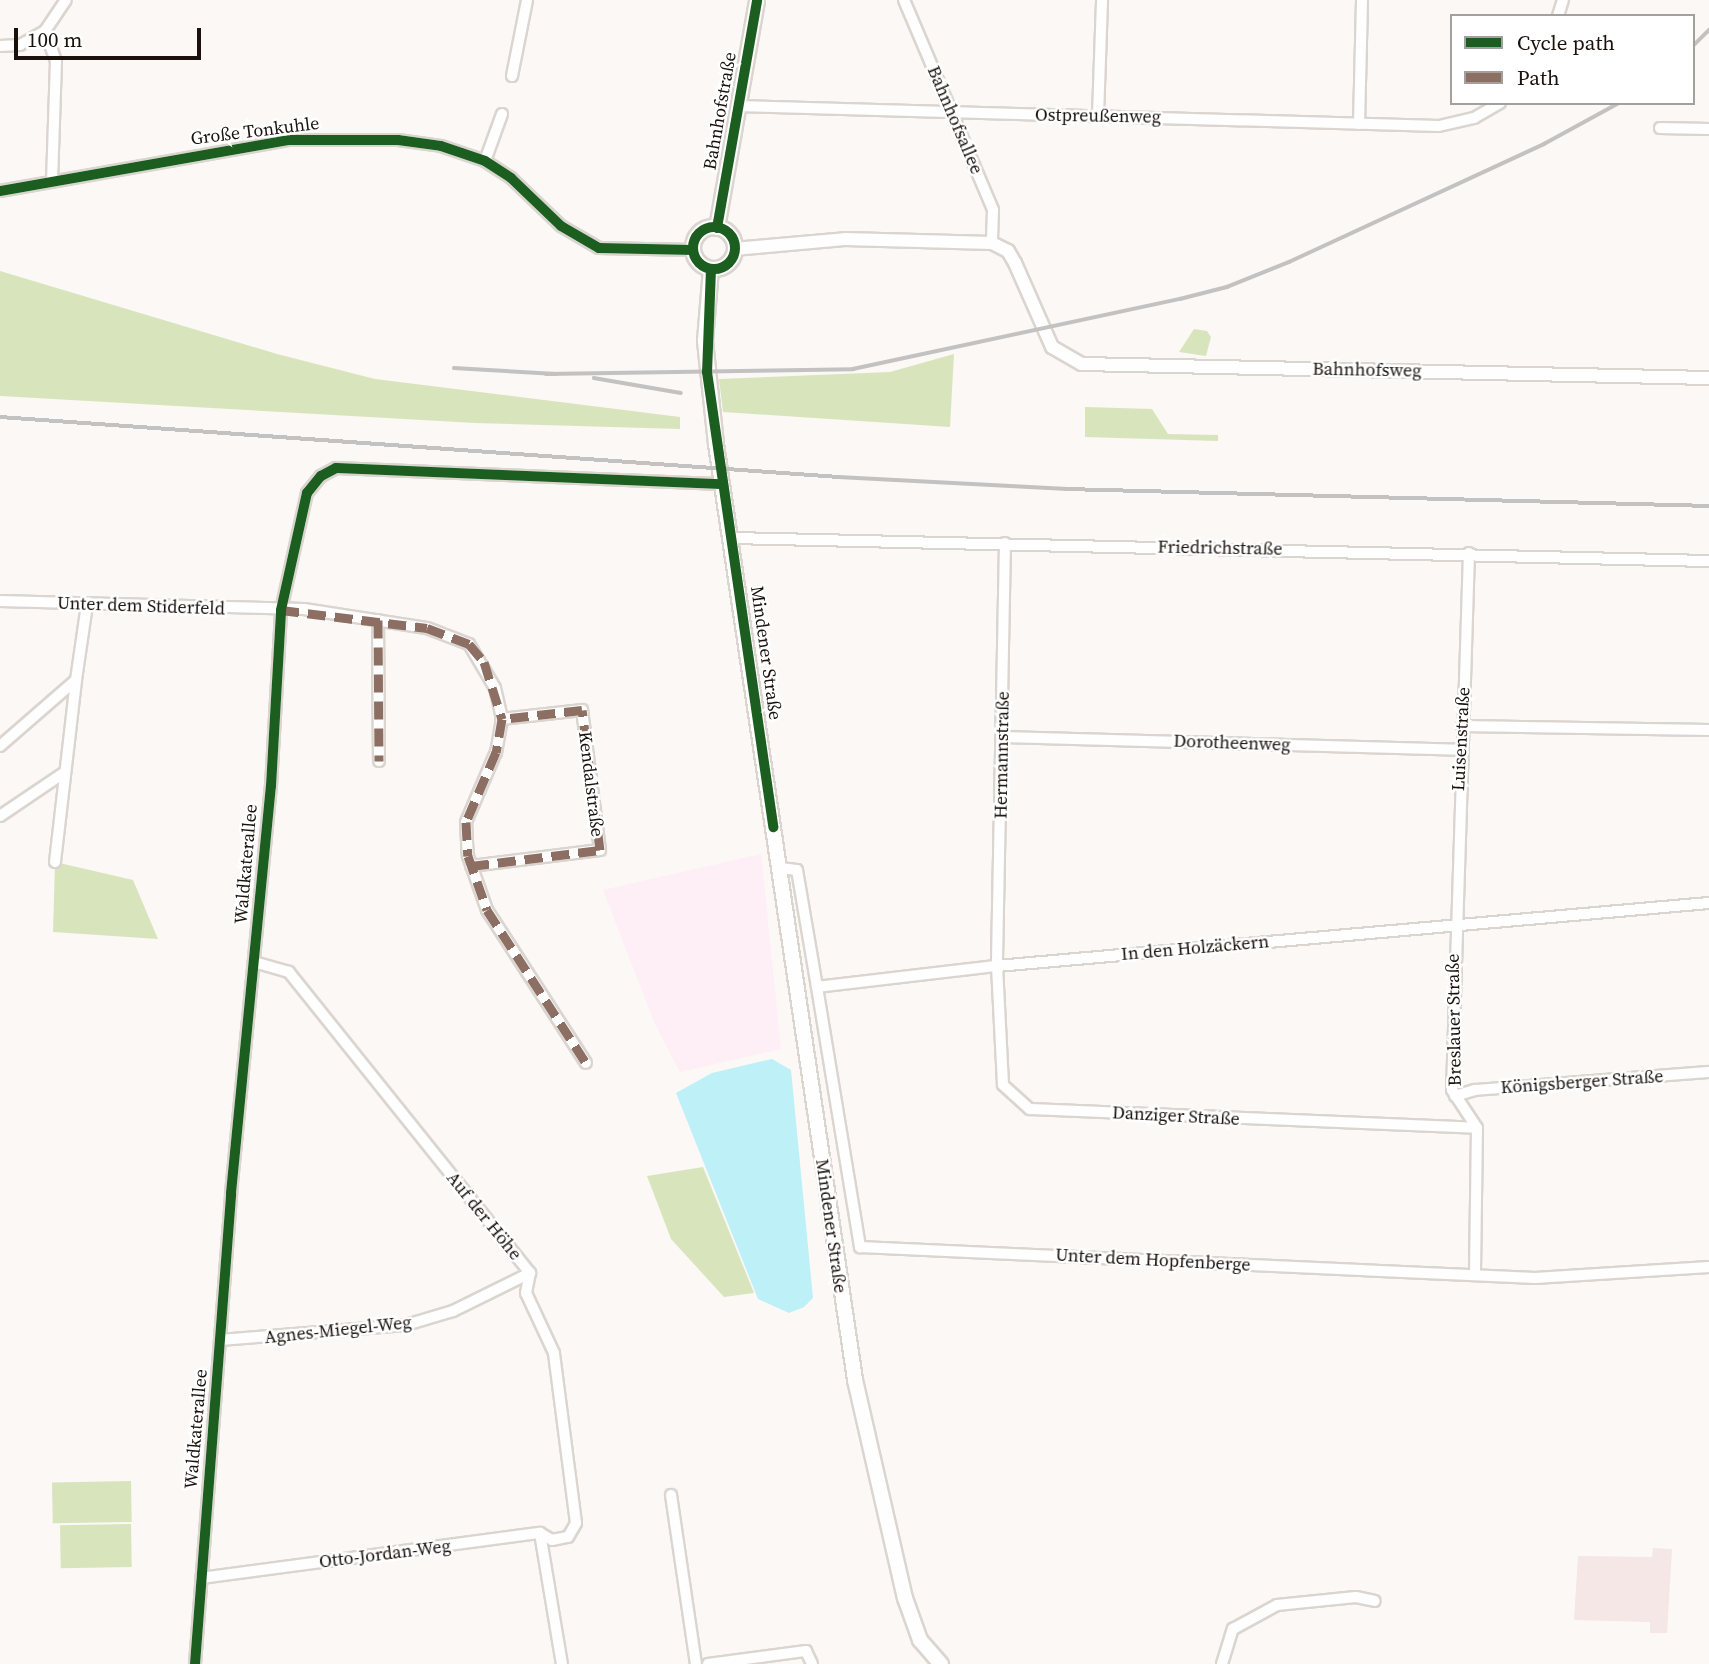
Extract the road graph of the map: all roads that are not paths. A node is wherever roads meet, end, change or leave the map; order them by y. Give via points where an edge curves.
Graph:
1 (66, 0) edge
2 (527, 0) edge
3 (757, 0) edge
4 (904, 0) edge
5 (1102, 0) edge
6 (1362, 0) edge
7 (57, 4) edge
8 (45, 31) junction
9 (0, 46) edge
10 (512, 76) dead end
11 (1496, 105) edge
12 (738, 106) junction
13 (952, 113) junction
14 (502, 114) dead end
15 (1098, 116) junction
16 (1359, 124) junction
17 (1660, 128) dead end
18 (1709, 130) edge
19 (485, 161) junction
20 (52, 182) junction
21 (0, 191) edge
22 (717, 228) junction
23 (992, 243) junction
24 (734, 249) junction
25 (693, 250) junction
26 (711, 269) junction
27 (1709, 378) edge
28 (722, 484) junction
29 (732, 538) junction
30 (1005, 543) junction
31 (1469, 554) junction
32 (1709, 561) edge
33 (0, 601) edge
34 (87, 604) junction
35 (281, 610) junction
36 (378, 620) junction
37 (76, 680) junction
38 (502, 719) junction
39 (1462, 726) junction
40 (1709, 730) edge
41 (1003, 737) junction
42 (0, 746) edge
43 (1460, 750) junction
44 (379, 761) dead end
45 (65, 772) junction
46 (0, 816) edge
47 (55, 862) dead end
48 (471, 866) junction
49 (780, 868) junction
50 (1709, 903) edge
51 (1453, 925) junction
52 (255, 962) junction
53 (996, 966) junction
54 (817, 987) junction
55 (586, 1063) dead end
56 (1709, 1072) edge
57 (1455, 1096) junction
58 (1477, 1128) junction
59 (1709, 1267) edge
60 (530, 1273) junction
61 (1475, 1275) junction
62 (220, 1340) junction
63 (671, 1495) dead end
64 (540, 1533) junction
65 (568, 1537) joint
66 (201, 1578) junction
67 (1375, 1601) dead end
68 (934, 1662) edge
69 (195, 1664) edge
70 (562, 1664) edge
71 (696, 1664) edge
72 (708, 1664) edge
73 (812, 1664) edge
74 (1222, 1664) edge

1 - 7 street
2 - 10 street
3 - 12 main road, Bahnhofstraße
4 - 13 street, Bahnhofsallee
5 - 15 street
6 - 16 street
7 - 8 street
8 - 9 street via 20,45
8 - 20 street via 56,61
11 - 16 street, Ostpreußenweg via 1458,123
12 - 13 street, Ostpreußenweg
12 - 22 main road, Bahnhofstraße
13 - 15 street, Ostpreußenweg
13 - 23 street, Bahnhofsallee via 993,210
14 - 19 street
15 - 16 street, Ostpreußenweg
17 - 18 street
19 - 20 street, Große Tonkuhle via 441,146 398,139 290,140
19 - 25 street, Große Tonkuhle via 511,178 561,226 599,248
20 - 21 street, Große Tonkuhle
22 - 24 main road via 731,237
22 - 25 main road via 700,233
23 - 24 street via 845,239
23 - 27 street, Bahnhofsweg via 1008,251 1015,262 1042,328 1060,356 1100,366
24 - 26 main road via 724,266
25 - 26 main road via 698,262
26 - 28 main road via 705,341
28 - 29 main road, Mindener Straße
28 - 35 street, Waldkaterallee via 336,468 321,476 307,493
29 - 30 street, Friedrichstraße
29 - 49 main road, Mindener Straße
30 - 31 street, Friedrichstraße
30 - 41 street, Hermannstraße
31 - 32 street, Friedrichstraße
31 - 39 street, Luisenstraße
33 - 34 street, Unter dem Stiderfeld
34 - 35 street, Unter dem Stiderfeld
34 - 37 street
35 - 36 street
35 - 52 street, Waldkaterallee
36 - 38 street via 427,628 469,644 484,663
36 - 44 street
37 - 42 street
37 - 45 street
38 - 48 street via 496,752 466,822
38 - 48 street, Kendalstraße via 582,710 600,850
39 - 40 street
39 - 43 street, Luisenstraße
41 - 43 street, Dorotheenweg
41 - 53 street, Hermannstraße
43 - 51 street, Luisenstraße
45 - 46 street
45 - 47 street
48 - 55 street via 487,910
49 - 54 street via 797,870
49 - 68 main road, Mindener Straße via 861,1413 905,1598 920,1640
50 - 51 street, In den Holzäckern
51 - 53 street, In den Holzäckern
51 - 57 street, Breslauer Straße
52 - 60 street, Auf der Höhe via 289,972
52 - 62 street, Waldkaterallee
53 - 54 street, In den Holzäckern
53 - 58 street, Danziger Straße via 1003,1085 1030,1109
54 - 61 street, Unter dem Hopfenberge via 860,1247
56 - 57 street, Königsberger Straße via 1475,1090
57 - 58 street, Breslauer Straße
58 - 61 street
59 - 61 street, Unter dem Hopfenberge via 1535,1278
60 - 62 street, Agnes-Miegel-Weg via 453,1311 406,1325
60 - 65 street, Auf der Höhe via 526,1293 554,1353 576,1522
62 - 66 street, Waldkaterallee
63 - 71 street
64 - 65 street, Otto-Jordan-Weg via 552,1540
64 - 66 street, Otto-Jordan-Weg
64 - 70 street
66 - 69 street, Waldkaterallee
67 - 74 street via 1356,1597 1277,1605 1233,1629
72 - 73 street via 806,1651

